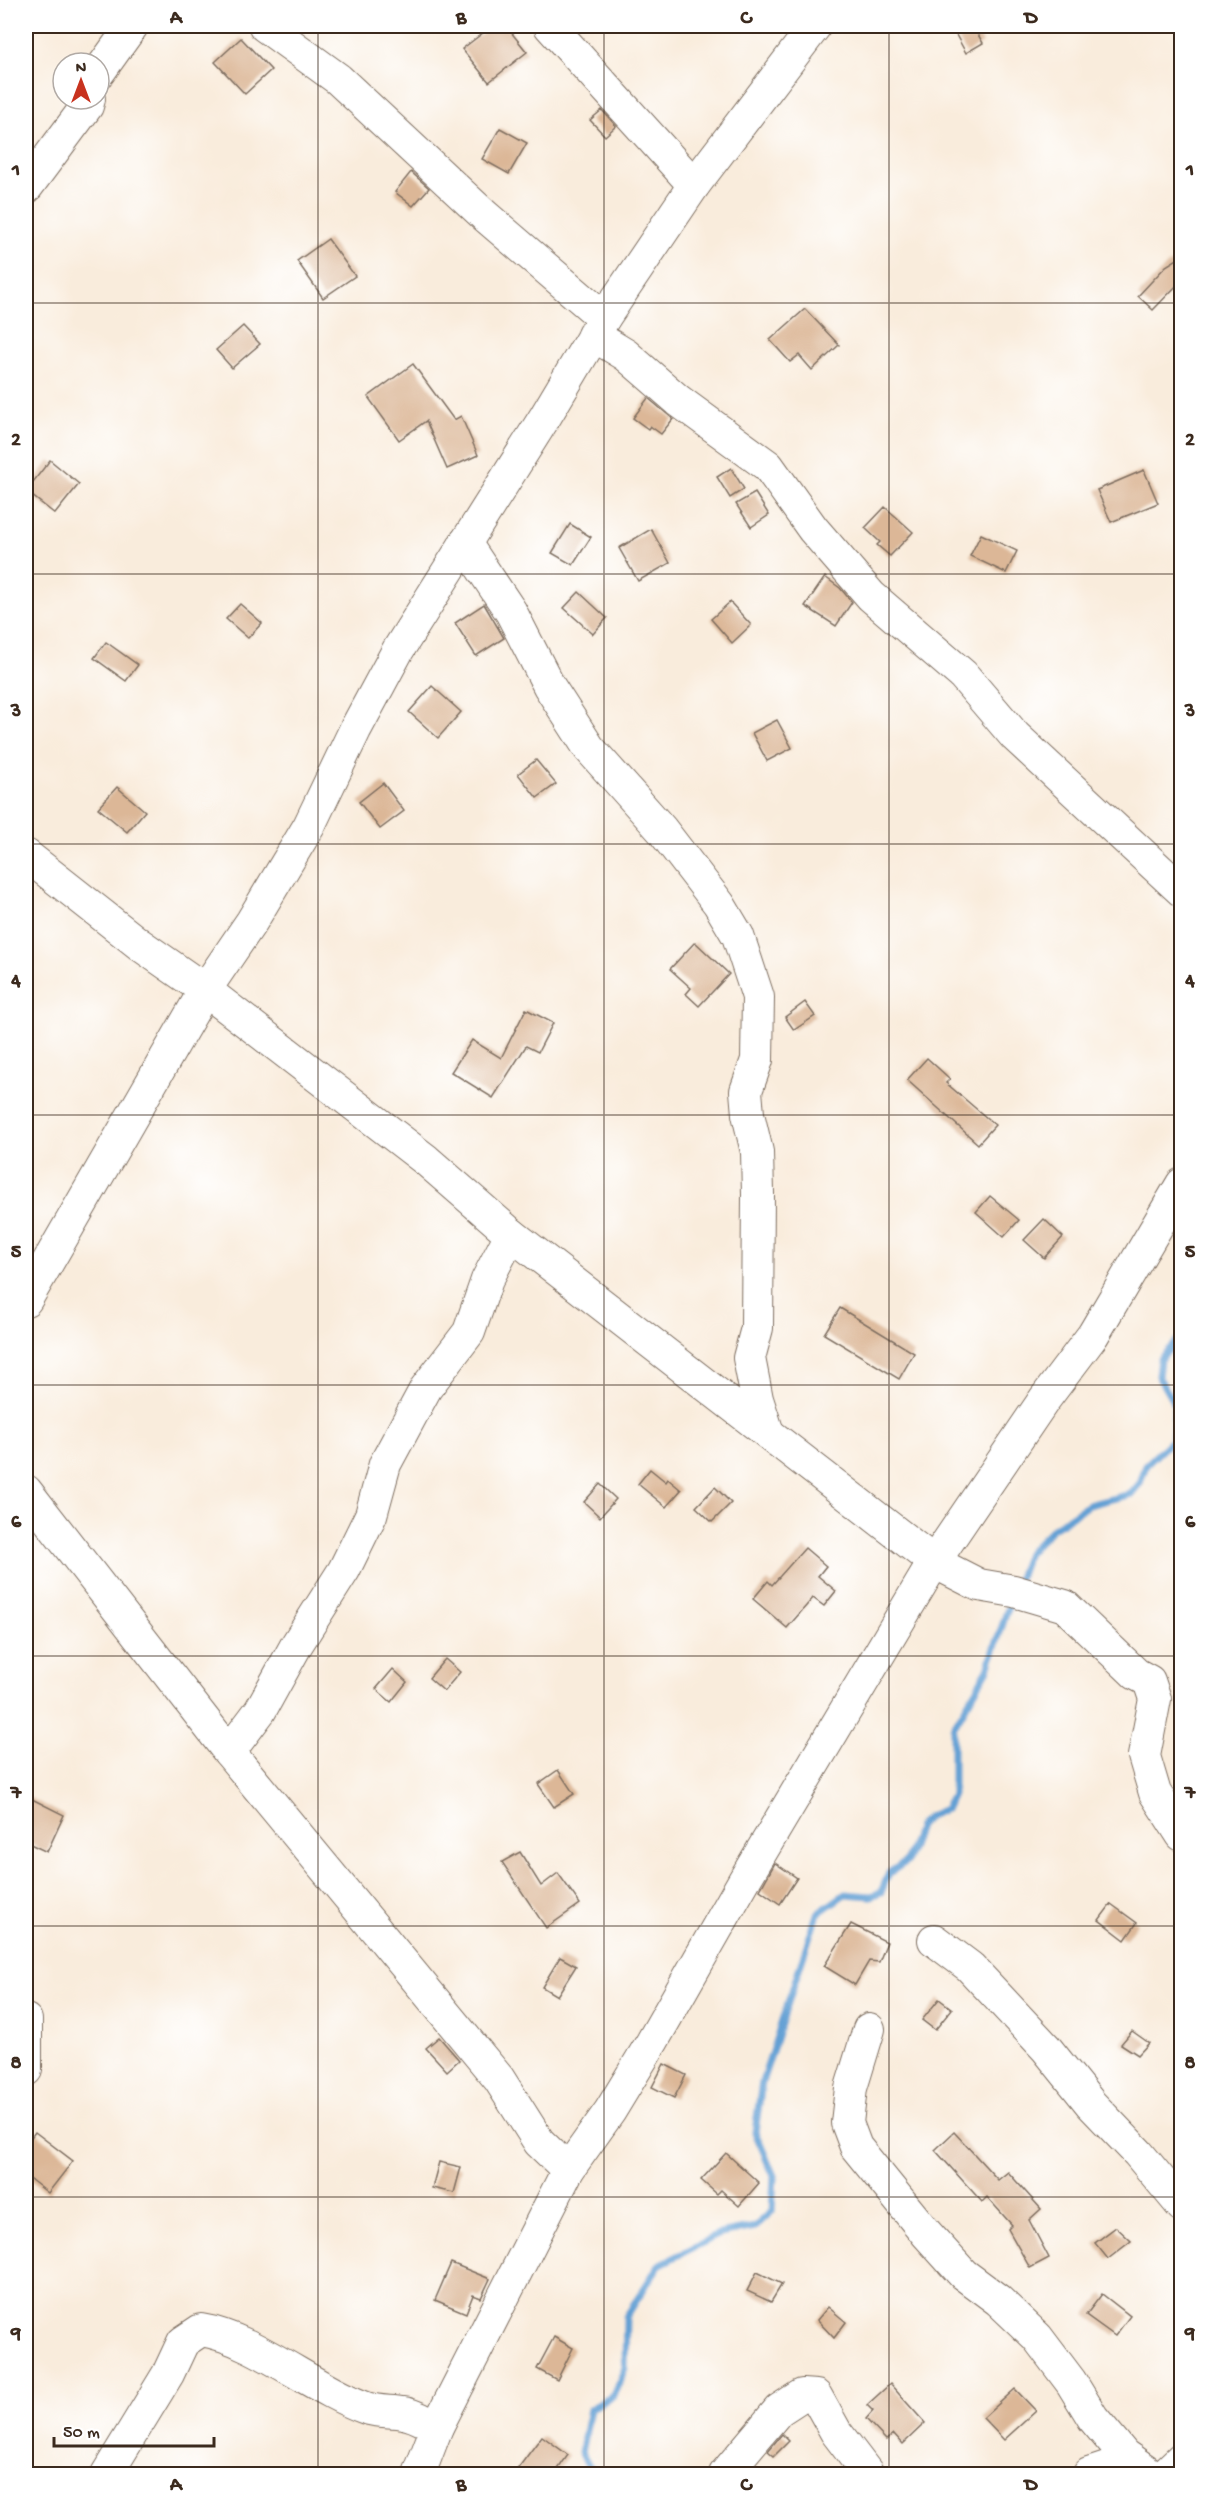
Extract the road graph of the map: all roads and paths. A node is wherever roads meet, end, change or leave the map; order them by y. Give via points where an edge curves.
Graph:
1 (132, 26) edge
2 (266, 26) edge
3 (550, 26) edge
4 (815, 26) edge
5 (111, 55) edge
6 (83, 111) edge
7 (694, 186) junction
8 (26, 188) edge
9 (598, 326) junction
10 (465, 543) junction
11 (26, 855) edge
12 (1182, 891) edge
13 (205, 990) junction
14 (1182, 1185) edge
15 (511, 1234) junction
16 (26, 1300) edge
17 (768, 1433) junction
18 (26, 1491) edge
19 (934, 1562) junction
20 (229, 1752) junction
21 (1182, 1835) edge
22 (934, 1940) dead end
23 (26, 2020) edge
24 (868, 2029) dead end
25 (26, 2070) edge
26 (568, 2170) junction
27 (1182, 2206) edge
28 (437, 2427) junction
29 (1182, 2458) edge
30 (1141, 2467) edge
31 (106, 2475) edge
32 (420, 2475) edge
33 (724, 2475) edge
34 (868, 2475) edge
35 (1089, 2475) edge
36 (1165, 2475) edge

1 - 5 street
2 - 9 street via 338,79
3 - 7 street
4 - 7 street
6 - 8 street
7 - 9 street
9 - 10 street
9 - 12 street via 678,401 768,466 813,529 871,596 963,675 1015,736
10 - 13 street via 398,650 309,826
10 - 17 street via 511,612 549,686 589,748 662,830 719,904 738,936 758,997 758,1060 746,1091 757,1152 758,1194 758,1328 748,1358
11 - 13 street
13 - 15 street via 426,1160
13 - 16 street
14 - 19 street via 1093,1335
15 - 17 street
15 - 20 street via 487,1280 469,1332 426,1388 385,1464 371,1515 344,1570 260,1711
17 - 19 street
18 - 20 street
19 - 21 street via 979,1585 1065,1606 1136,1674 1149,1681 1155,1699 1144,1755 1155,1793
19 - 26 street via 652,2042
20 - 26 street via 499,2079 539,2142
22 - 27 street via 970,1967 1046,2048
23 - 25 street
24 - 30 street via 851,2088 848,2123 856,2147 963,2274 1037,2337 1093,2418
26 - 28 street
28 - 31 street via 406,2413 369,2409 320,2387 269,2357 215,2332 201,2330 183,2342 168,2374
28 - 32 street
29 - 36 street
30 - 35 street
33 - 34 street via 779,2410 802,2395 816,2396 836,2432

